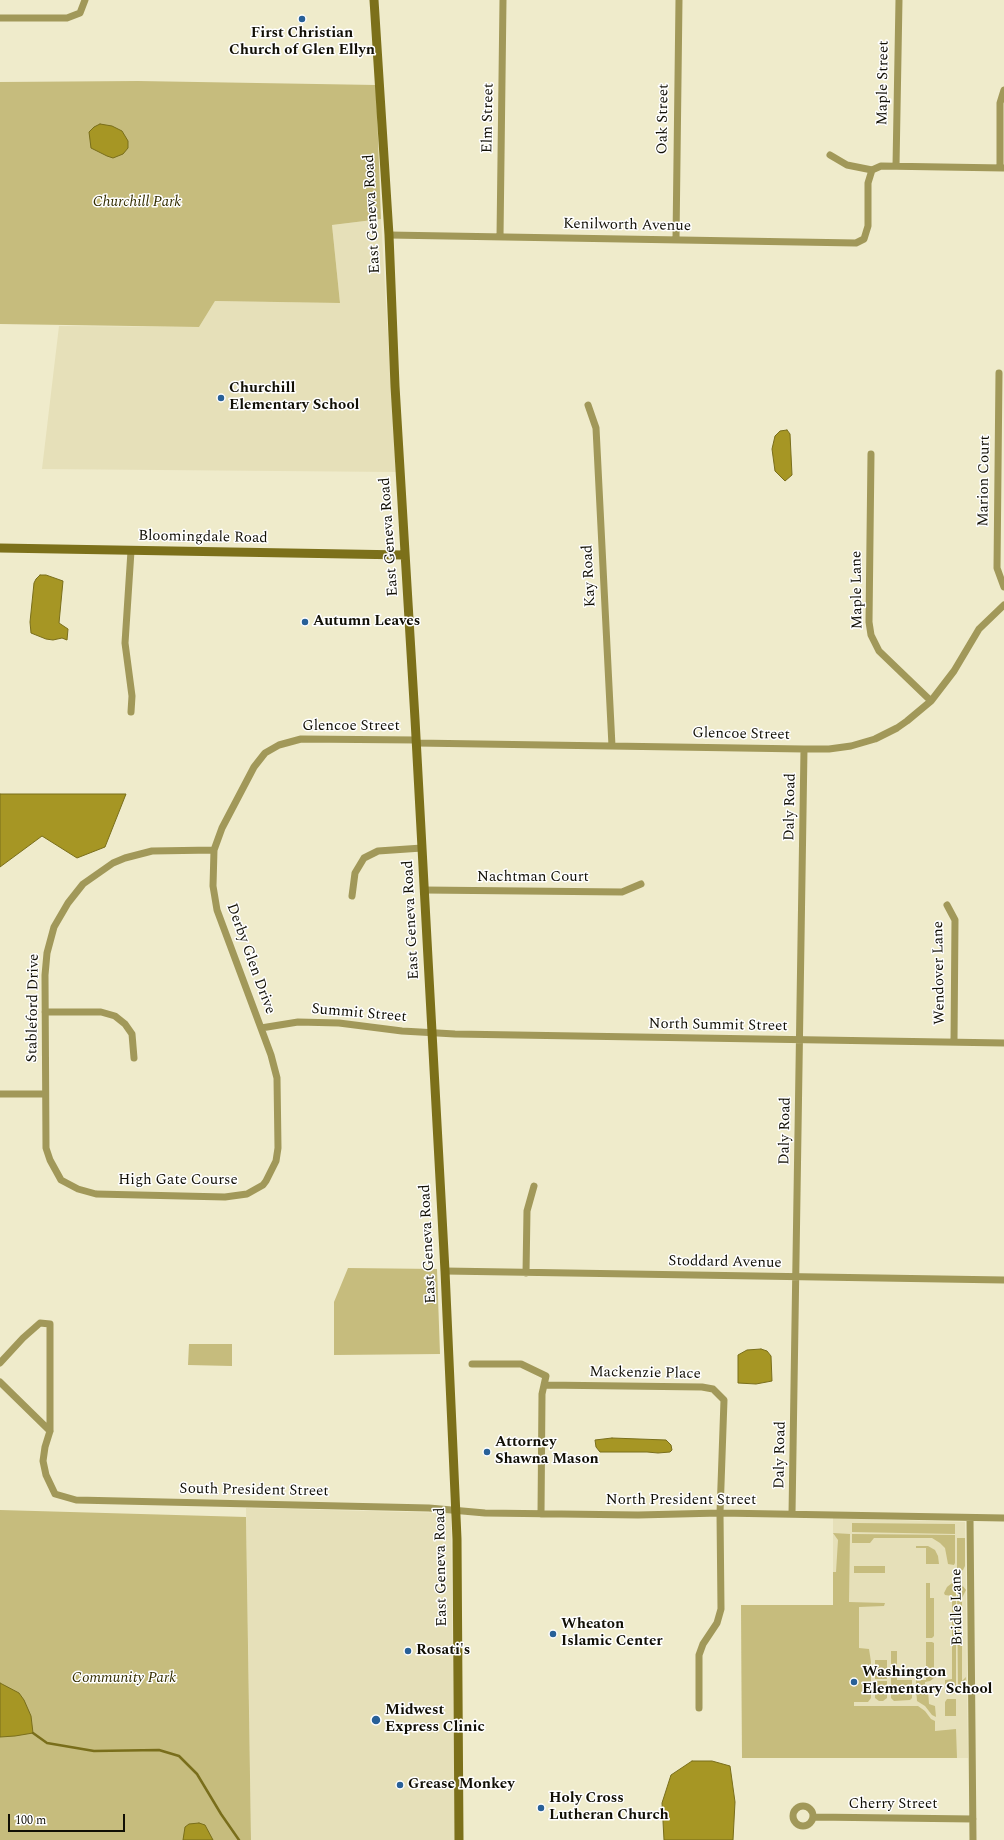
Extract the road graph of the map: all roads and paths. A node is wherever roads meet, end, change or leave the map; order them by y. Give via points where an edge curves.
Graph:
1 (85, 0) edge
2 (374, 0) edge
3 (503, 0) edge
4 (679, 0) edge
5 (899, 0) edge
6 (0, 18) edge
7 (1004, 90) edge
8 (830, 155) dead end
9 (896, 166) junction
10 (1002, 168) edge
11 (872, 170) junction
12 (389, 235) junction
13 (500, 237) junction
14 (676, 239) junction
15 (999, 373) dead end
16 (588, 406) dead end
17 (871, 454) dead end
18 (0, 548) edge
19 (131, 551) junction
20 (405, 556) junction
21 (1004, 587) edge
22 (1004, 605) edge
23 (931, 701) junction
24 (131, 712) dead end
25 (416, 742) junction
26 (612, 746) junction
27 (804, 749) junction
28 (265, 753) joint
29 (422, 848) junction
30 (214, 850) junction
31 (641, 884) dead end
32 (424, 890) junction
33 (352, 896) dead end
34 (947, 905) dead end
35 (45, 1012) junction
36 (261, 1028) junction
37 (431, 1033) junction
38 (800, 1040) junction
39 (954, 1042) junction
40 (1004, 1043) edge
41 (134, 1058) dead end
42 (0, 1094) edge
43 (46, 1094) junction
44 (266, 1181) joint
45 (534, 1186) dead end
46 (85, 1192) joint
47 (445, 1271) junction
48 (526, 1272) junction
49 (796, 1277) junction
50 (1004, 1280) edge
51 (0, 1363) edge
52 (472, 1364) dead end
53 (0, 1382) edge
54 (544, 1385) junction
55 (50, 1431) junction
56 (455, 1510) junction
57 (720, 1513) junction
58 (541, 1514) junction
59 (792, 1514) junction
60 (970, 1518) junction
61 (1004, 1518) edge
62 (699, 1708) dead end
63 (814, 1817) dead end
64 (973, 1818) junction
65 (459, 1840) edge
66 (973, 1840) edge

1 - 6 street via 80,13 67,18
2 - 12 main road, East Geneva Road
3 - 13 street, Elm Street
4 - 14 street, Oak Street
5 - 9 street, Maple Street
7 - 10 street via 1000,103
8 - 11 street via 847,165
9 - 10 street
9 - 11 street via 881,166
11 - 14 street, Kenilworth Avenue via 868,183 868,226 864,239 856,243
12 - 13 street, Kenilworth Avenue
12 - 20 main road, East Geneva Road
13 - 14 street, Kenilworth Avenue
15 - 21 street, Marion Court via 997,568
16 - 26 street, Kay Road via 596,428
17 - 23 street, Maple Lane via 871,635 878,651
18 - 19 main road, Bloomingdale Road
19 - 20 main road, Bloomingdale Road
19 - 24 street via 125,643 132,696
20 - 25 main road, East Geneva Road
22 - 23 street, Glencoe Street via 979,629 954,671
23 - 27 street, Glencoe Street via 907,721 875,739 837,748
25 - 26 street, Glencoe Street
25 - 28 street, Glencoe Street via 301,739 285,742
25 - 29 main road, East Geneva Road
26 - 27 street, Glencoe Street
27 - 38 street, Daly Road
28 - 30 street, Derby Glen Drive via 228,815
29 - 32 main road, East Geneva Road
29 - 33 street via 378,851 364,858 355,873
30 - 35 street, Stableford Drive via 163,850 140,853 113,863 83,884 60,915 50,940 45,965
30 - 36 street, Derby Glen Drive via 213,886 217,910
31 - 32 street, Nachtman Court via 622,892
32 - 37 main road, East Geneva Road
34 - 39 street, Wendover Lane via 955,920
35 - 41 street via 101,1012 115,1016 132,1034
35 - 43 street, Stableford Drive
36 - 37 street, Summit Street via 298,1022 339,1023 394,1031
36 - 44 street, Derby Glen Drive via 274,1065 278,1088 278,1148 276,1162
37 - 38 street, North Summit Street
37 - 47 main road, East Geneva Road
38 - 39 street, North Summit Street
38 - 49 street, Daly Road
39 - 40 street, North Summit Street
42 - 43 street
43 - 46 street, Stableford Drive via 46,1140 50,1160 61,1180
44 - 46 street, High Gate Course via 247,1194 232,1196
45 - 48 street via 526,1211
47 - 48 street, Stoddard Avenue
47 - 56 main road, East Geneva Road
48 - 49 street, Stoddard Avenue
49 - 50 street, Stoddard Avenue
49 - 59 street, Daly Road
51 - 55 street via 40,1323 50,1324
52 - 54 street via 521,1364 546,1376
53 - 55 street
54 - 57 street, Mackenzie Place via 713,1389 724,1400
54 - 58 street
55 - 56 street, South President Street via 43,1461 46,1475 55,1494 76,1500
56 - 58 street, North President Street
56 - 65 main road, East Geneva Road
57 - 58 street, North President Street
57 - 59 street, North President Street
57 - 62 street, Mackenzie Place via 721,1610 699,1655
59 - 60 street, North President Street
60 - 61 street, North President Street
60 - 64 street, Bridle Lane
63 - 64 street, Cherry Street
64 - 66 street, Bridle Lane

